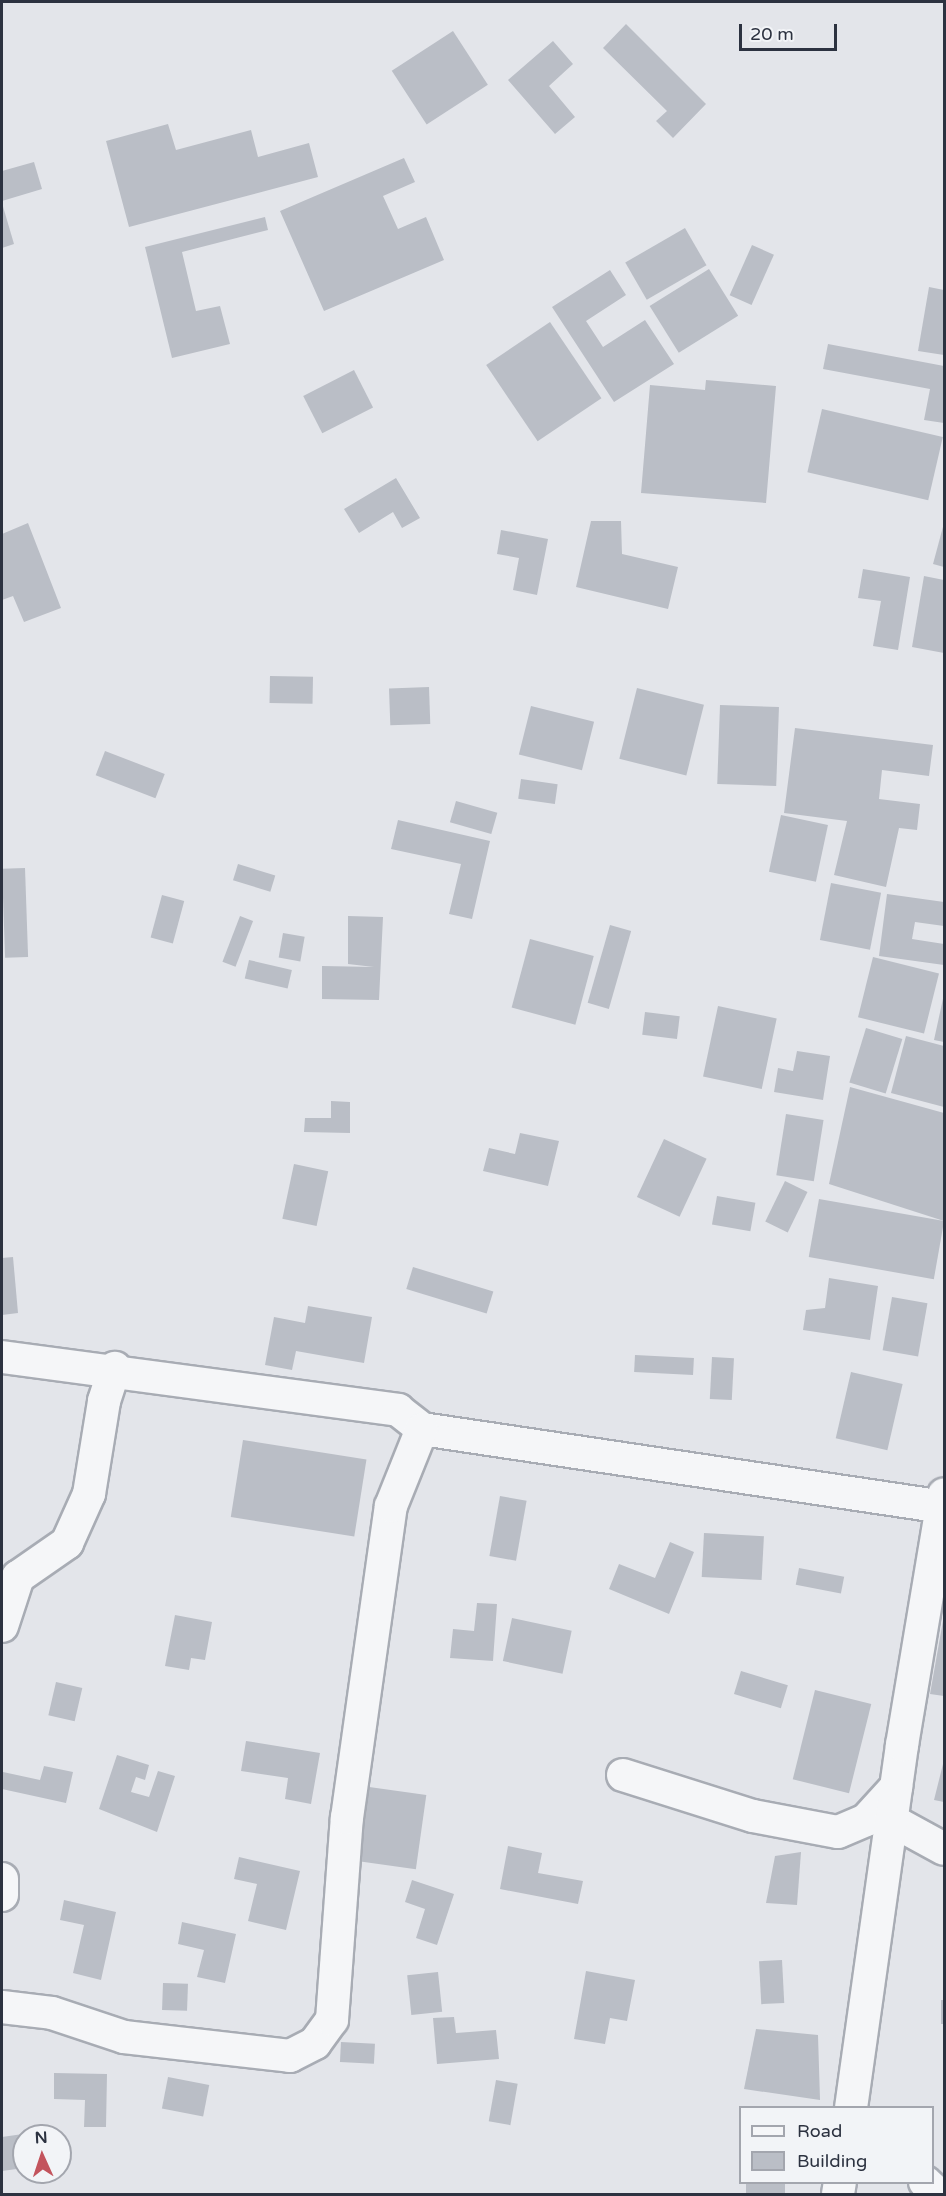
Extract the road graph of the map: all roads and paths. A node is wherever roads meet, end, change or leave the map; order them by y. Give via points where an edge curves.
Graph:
1 (2, 1357) edge
2 (115, 1368) junction
3 (422, 1430) junction
4 (944, 1502) edge
5 (2, 1626) edge
6 (623, 1775) dead end
7 (896, 1787) junction
8 (891, 1820) junction
9 (945, 1849) edge
10 (2, 1879) edge
11 (2, 1895) edge
12 (2, 2007) edge
13 (858, 2059) junction
14 (851, 2106) edge
15 (871, 2106) edge

1 - 2 street
2 - 3 street via 398,1410
2 - 5 street via 104,1401 89,1494 68,1543 18,1577
3 - 4 street
3 - 12 street via 391,1506 347,1818 332,2020 315,2043 290,2056 124,2037 52,2013
4 - 7 street
6 - 7 street via 753,1816 838,1832 866,1820
7 - 8 street
8 - 9 street
8 - 13 street
10 - 11 street
13 - 14 street
13 - 15 street

